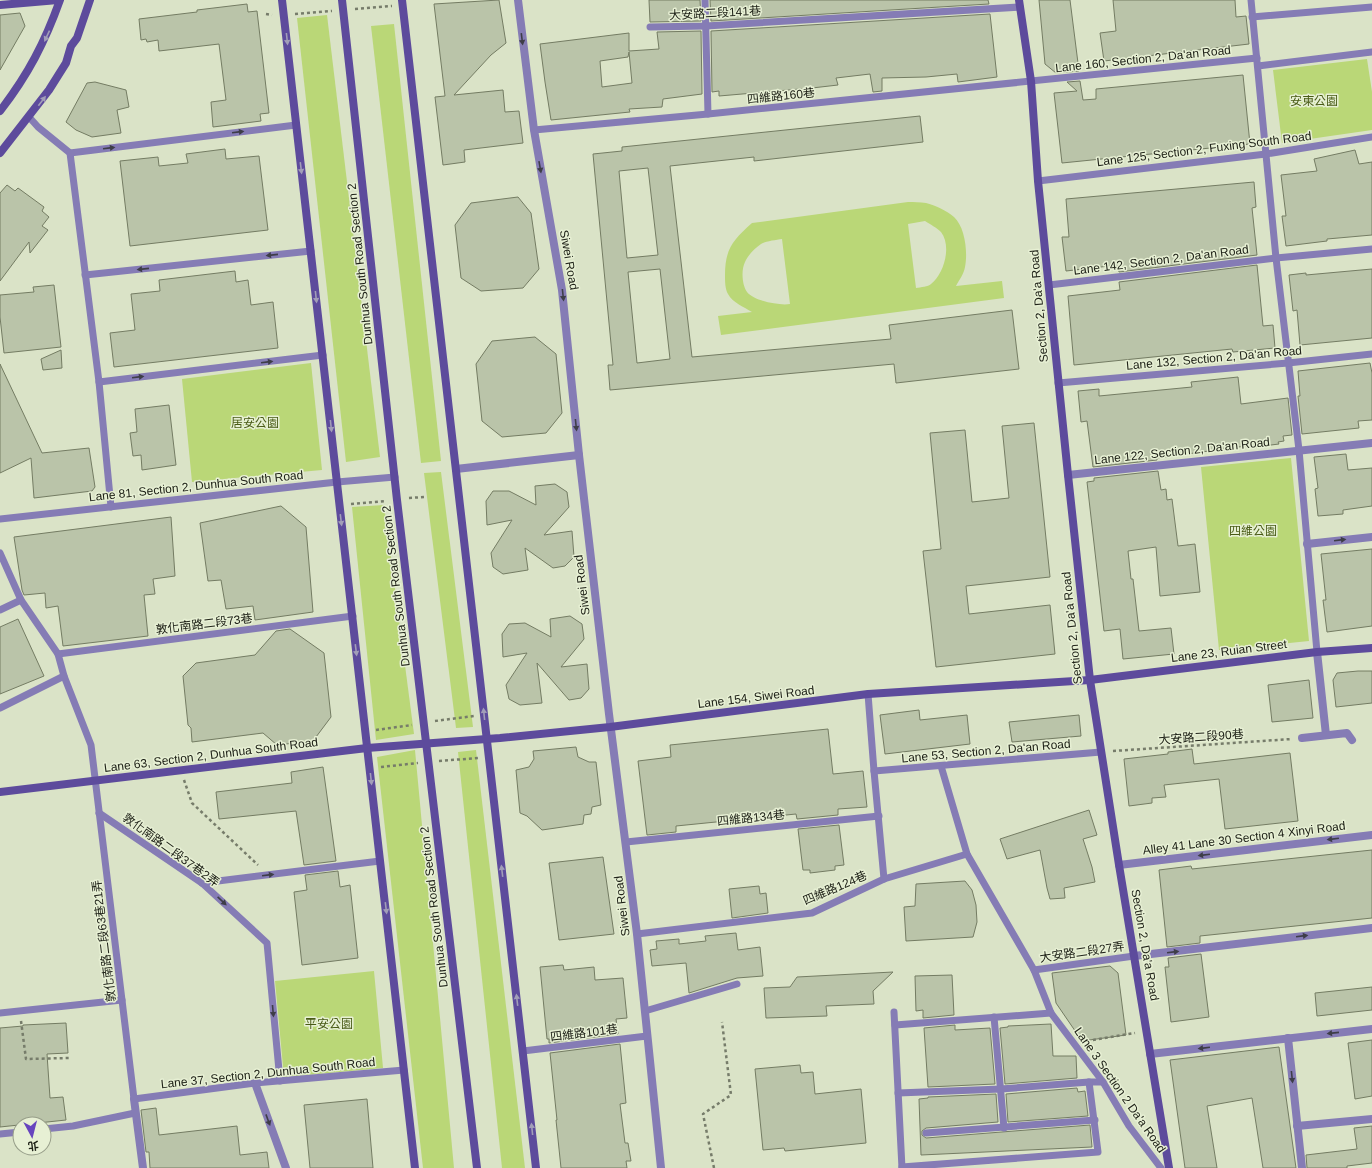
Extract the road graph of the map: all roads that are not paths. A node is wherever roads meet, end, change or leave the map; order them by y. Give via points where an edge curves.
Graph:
1 (59, 0) edge
2 (90, 0) edge
3 (282, 0) edge
4 (342, 0) edge
5 (402, 0) edge
6 (518, 0) edge
7 (705, 0) edge
8 (1251, 0) edge
9 (1020, 4) edge
10 (0, 5) edge
11 (1372, 7) edge
12 (1252, 17) junction
13 (706, 26) junction
14 (650, 27) dead end
15 (1372, 52) edge
16 (1257, 62) junction
17 (1031, 81) junction
18 (0, 111) edge
19 (708, 114) junction
20 (29, 117) junction
21 (296, 125) junction
22 (534, 130) junction
23 (1372, 137) edge
24 (0, 153) edge
25 (70, 153) junction
26 (1266, 154) junction
27 (1038, 181) junction
28 (1372, 249) edge
29 (311, 251) junction
30 (1276, 258) junction
31 (85, 275) junction
32 (1049, 284) junction
33 (1372, 354) edge
34 (323, 355) junction
35 (1288, 364) junction
36 (99, 382) junction
37 (1058, 382) junction
38 (1372, 443) edge
39 (1299, 450) junction
40 (579, 455) junction
41 (456, 470) junction
42 (1068, 475) junction
43 (396, 478) junction
44 (337, 482) junction
45 (111, 507) junction
46 (0, 519) edge
47 (1372, 537) edge
48 (1307, 544) junction
49 (0, 554) edge
50 (21, 600) junction
51 (0, 610) edge
52 (352, 616) junction
53 (1372, 648) edge
54 (1317, 652) junction
55 (58, 654) junction
56 (64, 676) junction
57 (1090, 680) junction
58 (868, 694) junction
59 (0, 708) edge
60 (610, 727) junction
61 (1326, 735) junction
62 (487, 738) junction
63 (1302, 738) road end
64 (1352, 740) dead end
65 (426, 743) junction
66 (368, 748) junction
67 (1100, 752) junction
68 (941, 766) junction
69 (874, 772) junction
70 (96, 781) junction
71 (0, 792) edge
72 (100, 813) junction
73 (879, 816) junction
74 (1372, 835) edge
75 (626, 842) junction
76 (967, 854) junction
77 (380, 861) junction
78 (1119, 865) junction
79 (884, 879) junction
80 (202, 883) junction
81 (1372, 928) edge
82 (637, 934) junction
83 (1134, 956) junction
84 (1034, 970) junction
85 (737, 984) dead end
86 (122, 1000) junction
87 (645, 1011) junction
88 (894, 1012) dead end
89 (0, 1013) edge
90 (1051, 1013) junction
91 (994, 1017) junction
92 (895, 1025) junction
93 (1372, 1029) edge
94 (647, 1036) junction
95 (1288, 1038) junction
96 (523, 1051) junction
97 (1150, 1054) junction
98 (404, 1070) junction
99 (280, 1081) junction
100 (1089, 1082) junction
101 (1103, 1082) junction
102 (255, 1083) junction
103 (1001, 1089) junction
104 (898, 1093) junction
105 (134, 1099) junction
106 (135, 1113) junction
107 (1372, 1119) edge
108 (1095, 1120) junction
109 (1297, 1126) junction
110 (52, 1128) edge
111 (1004, 1128) junction
112 (12, 1133) edge
113 (926, 1133) dead end
114 (0, 1134) edge
115 (143, 1168) edge
116 (286, 1168) edge
117 (415, 1168) edge
118 (477, 1168) edge
119 (536, 1168) edge
120 (661, 1168) edge
121 (902, 1168) edge
122 (1161, 1168) edge
123 (1169, 1168) edge
124 (1302, 1168) edge

1 - 10 main road
1 -> 18 main road via 36,59
20 -> 2 main road via 50,90 66,63
3 -> 21 main road
4 - 43 main road, Dunhua South Road Section 2
5 - 41 main road
6 -> 22 street, Siwei Road
7 - 13 lane
8 - 12 lane
9 - 13 lane, 大安路二段141巷
9 - 17 main road, Section 2, Da'a Road
11 - 12 lane
12 - 16 lane
13 - 14 lane, 大安路二段141巷
13 - 19 lane
15 - 16 lane, Lane 160, Section 2, Da'an Road
16 - 17 lane, Lane 160, Section 2, Da'an Road
16 - 26 lane
17 - 19 lane, 四維路160巷
17 - 27 main road, Section 2, Da'a Road
19 - 22 lane, 四維路160巷
20 - 24 main road
20 - 25 lane
25 -> 21 lane
21 -> 29 main road
22 -> 40 street, Siwei Road via 562,290
23 - 26 lane, Lane 125, Section 2, Fuxing South Road
25 - 31 lane
26 - 27 lane, Lane 125, Section 2, Fuxing South Road
26 - 30 lane
27 - 32 main road, Section 2, Da'a Road
28 - 30 lane, Lane 142, Section 2, Da'an Road
29 -> 31 lane
29 -> 34 main road
30 - 32 lane, Lane 142, Section 2, Da'an Road
30 - 35 lane
31 - 36 lane
32 - 37 main road, Section 2, Da'a Road
33 - 35 lane, Lane 132, Section 2, Da'an Road
36 -> 34 lane
34 -> 44 main road
35 - 37 lane, Lane 132, Section 2, Da'an Road
35 - 39 lane
36 - 45 lane
37 - 42 main road, Section 2, Da'a Road
38 - 39 street, Lane 122, Section 2, Da'an Road
39 - 42 street, Lane 122, Section 2, Da'an Road
39 - 48 lane
40 - 41 street
40 - 60 street, Siwei Road
62 -> 41 main road
42 - 57 main road, Section 2, Da'a Road
43 - 44 lane, Lane 81, Section 2, Dunhua South Road
43 - 65 main road, Dunhua South Road Section 2
44 - 45 lane, Lane 81, Section 2, Dunhua South Road
44 -> 52 main road
45 - 46 lane, Lane 81, Section 2, Dunhua South Road
48 -> 47 street
48 - 54 lane
49 - 50 lane, 敦化南路二段63巷21弄
50 - 51 lane
50 - 55 lane, 敦化南路二段63巷21弄
52 - 55 lane, 敦化南路二段73巷
52 -> 66 main road
53 - 54 main road, Lane 23, Ruian Street
54 - 57 main road, Lane 23, Ruian Street
54 - 61 street
55 - 56 lane, 敦化南路二段63巷21弄
56 - 59 lane
56 - 70 lane, 敦化南路二段63巷21弄 via 91,745
57 - 58 main road, Lane 154, Siwei Road
57 - 67 main road, Section 2, Da'a Road
58 - 60 main road, Lane 154, Siwei Road
58 - 69 lane
60 - 62 main road, Lane 154, Siwei Road
60 - 75 street, Siwei Road
61 - 63 street
61 - 64 street via 1347,733
62 - 65 main road, Lane 154, Siwei Road
96 -> 62 main road
65 - 66 main road, Lane 63, Section 2, Dunhua South Road
65 - 118 main road, Dunhua South Road Section 2
66 - 70 main road, Lane 63, Section 2, Dunhua South Road
66 -> 77 main road
67 - 68 lane, Lane 53, Section 2, Da'an Road
67 - 78 main road, Section 2, Da'a Road
68 - 69 lane, Lane 53, Section 2, Da'an Road
68 - 76 lane, Lane 3 Section 2 Da'a Road
69 - 73 lane
70 - 71 main road, Lane 63, Section 2, Dunhua South Road
70 - 72 lane, 敦化南路二段63巷21弄
72 - 80 lane, 敦化南路二段37巷2弄
72 - 86 lane, 敦化南路二段63巷21弄
73 - 75 lane, 四維路134巷
73 - 79 lane
74 -> 78 street, Alley 41 Lane 30 Section 4 Xinyi Road
75 - 82 street, Siwei Road
76 - 79 lane, 四維路124巷
76 - 84 lane, Lane 3 Section 2 Da'a Road
80 -> 77 lane
77 -> 98 main road
78 - 83 main road, Section 2, Da'a Road
79 - 82 lane, 四維路124巷 via 812,913
80 -> 99 lane, 敦化南路二段37巷2弄 via 267,943
83 -> 81 street
82 - 87 street, Siwei Road
83 - 84 lane, 大安路二段27弄
83 - 97 main road, Section 2, Da'a Road
84 - 90 lane, Lane 3 Section 2 Da'a Road
85 - 87 lane
86 - 89 lane
86 - 105 lane, 敦化南路二段63巷21弄
87 - 94 street, Siwei Road
88 - 92 lane
90 - 91 lane
90 - 101 lane, Lane 3 Section 2 Da'a Road
91 - 92 lane
91 - 103 lane
92 - 104 lane
93 -> 95 street
94 - 96 lane, 四維路101巷
94 - 120 street, Siwei Road
95 -> 97 street
95 -> 109 street
119 -> 96 main road
97 - 123 main road, Section 2, Da'a Road
98 - 99 lane, Lane 37, Section 2, Dunhua South Road
98 - 117 main road
99 - 102 lane, Lane 37, Section 2, Dunhua South Road
100 - 101 lane
100 - 103 lane
100 - 108 lane
101 - 122 lane, Lane 3 Section 2 Da'a Road via 1130,1126
102 - 105 lane, Lane 37, Section 2, Dunhua South Road
102 -> 116 street
103 - 104 lane
103 - 111 lane
104 - 121 lane
105 - 106 street
106 - 110 lane
106 - 115 street
107 - 109 street
108 - 111 lane
108 - 121 lane via 1098,1152
109 - 124 street
111 - 113 lane
112 - 114 lane

